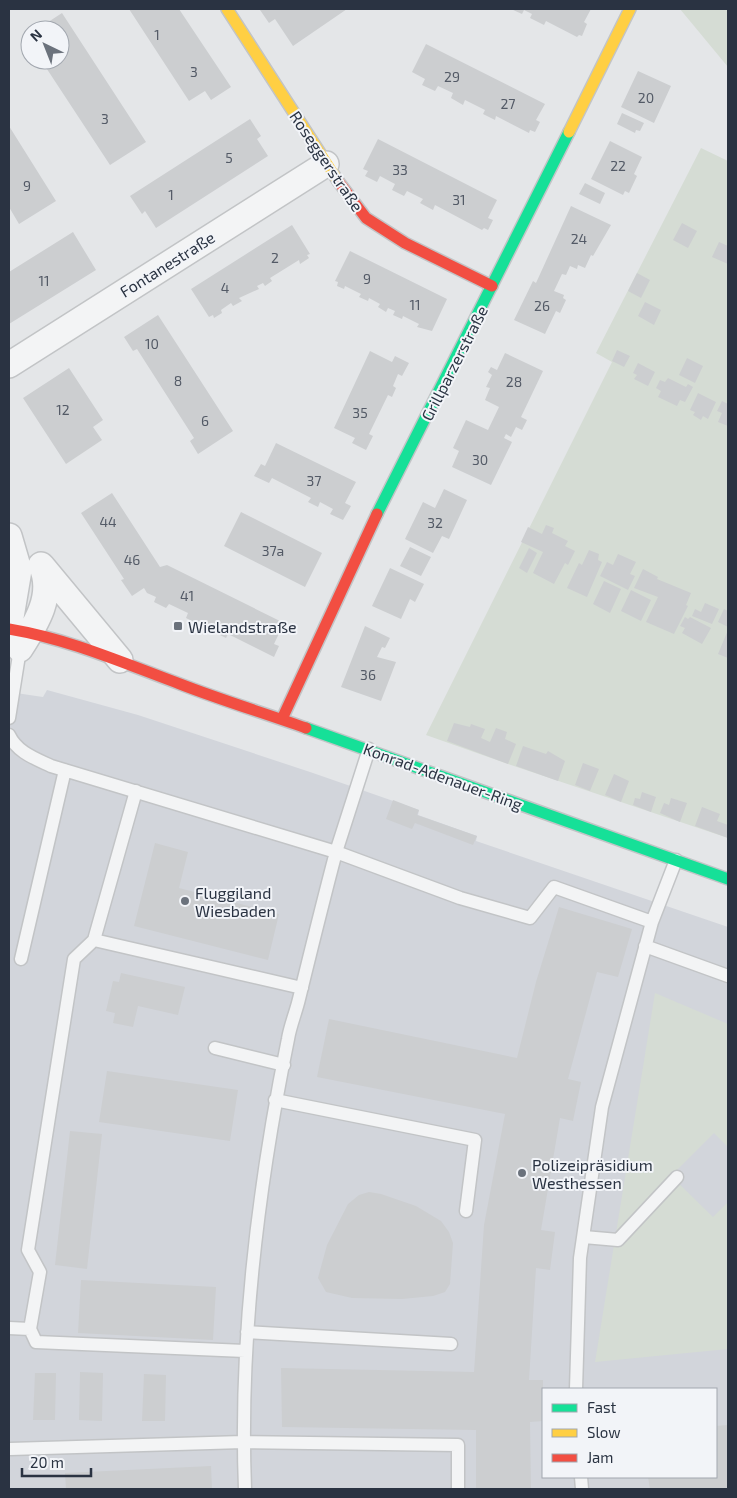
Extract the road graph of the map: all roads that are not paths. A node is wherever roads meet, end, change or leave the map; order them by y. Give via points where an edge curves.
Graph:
1 (227, 9) edge
2 (630, 9) edge
3 (326, 164) junction
4 (492, 286) junction
5 (9, 365) edge
6 (9, 530) edge
7 (9, 536) edge
8 (41, 565) junction
9 (19, 640) edge
10 (118, 667) junction
11 (9, 718) edge
12 (282, 719) junction
13 (9, 735) edge
14 (368, 749) junction
15 (65, 770) junction
16 (136, 791) junction
17 (336, 852) junction
18 (676, 860) junction
19 (728, 879) edge
20 (652, 922) junction
21 (94, 940) junction
22 (645, 946) junction
23 (21, 959) dead end
24 (728, 976) edge
25 (302, 988) junction
26 (215, 1048) dead end
27 (284, 1065) junction
28 (275, 1100) junction
29 (677, 1177) dead end
30 (466, 1211) dead end
31 (584, 1237) junction
32 (9, 1328) edge
33 (30, 1329) junction
34 (247, 1332) junction
35 (451, 1344) dead end
36 (245, 1351) junction
37 (576, 1388) edge
38 (243, 1442) junction
39 (10, 1449) edge
40 (245, 1489) edge
41 (458, 1489) edge

1 - 3 street, Roseggerstraße
2 - 4 street, Grillparzerstraße
3 - 4 street, Roseggerstraße via 366,218 405,243
3 - 5 street, Fontanestraße
4 - 12 street, Grillparzerstraße via 368,532
6 - 8 street
7 - 9 street via 19,570
8 - 9 street via 47,590
8 - 10 street
9 - 10 street, Konrad-Adenauer-Ring via 80,645
9 - 11 lane
10 - 12 street, Konrad-Adenauer-Ring
12 - 14 street, Konrad-Adenauer-Ring
13 - 15 lane via 24,753
14 - 17 lane
14 - 18 street, Konrad-Adenauer-Ring
15 - 16 lane
15 - 23 lane
16 - 17 lane
16 - 21 lane
17 - 20 lane via 460,898 530,918 554,887
17 - 25 lane
18 - 19 street, Konrad-Adenauer-Ring
18 - 20 lane
20 - 22 lane
21 - 25 lane
21 - 33 lane via 74,959 28,1250 40,1272
22 - 24 lane
22 - 31 lane via 602,1107
25 - 27 lane
26 - 27 lane
27 - 28 lane
28 - 30 lane via 475,1140
28 - 34 lane
29 - 31 lane via 618,1240
31 - 37 lane via 580,1258
32 - 33 lane
33 - 36 lane via 36,1342
34 - 35 lane
34 - 36 lane
36 - 38 lane
38 - 39 lane
38 - 40 lane
38 - 41 lane via 458,1445

